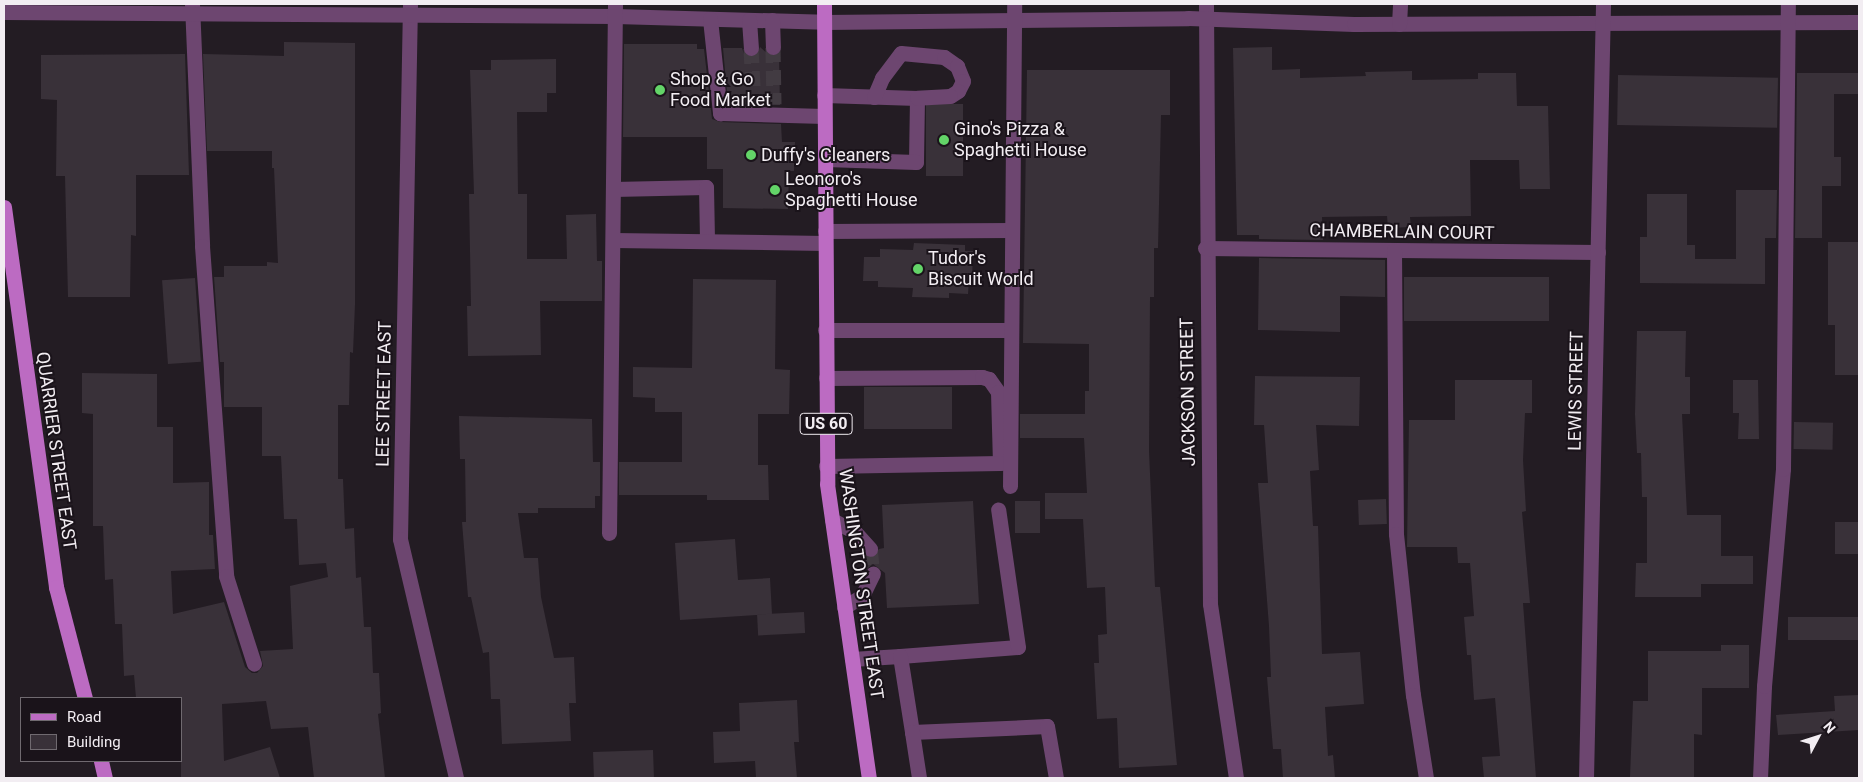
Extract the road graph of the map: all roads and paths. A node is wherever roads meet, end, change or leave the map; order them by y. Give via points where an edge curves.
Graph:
1 (824, 4) edge
2 (1014, 4) edge
3 (1400, 4) edge
4 (1603, 4) edge
5 (1788, 4) edge
6 (192, 8) edge
7 (410, 9) edge
8 (615, 10) edge
9 (1206, 11) edge
10 (4, 12) edge
11 (710, 19) junction
12 (749, 20) junction
13 (772, 20) junction
14 (1014, 20) junction
15 (1603, 21) junction
16 (824, 22) junction
17 (1787, 22) junction
18 (1859, 22) edge
19 (1399, 24) junction
20 (773, 47) tunnel mouth
21 (751, 48) tunnel mouth
22 (824, 95) junction
23 (874, 97) junction
24 (917, 98) junction
25 (824, 116) junction
26 (825, 159) junction
27 (613, 189) junction
28 (4, 207) edge
29 (1012, 230) junction
30 (825, 237) junction
31 (613, 240) junction
32 (707, 242) junction
33 (1205, 248) junction
34 (1394, 250) junction
35 (1598, 252) junction
36 (826, 330) junction
37 (1012, 330) junction
38 (826, 378) junction
39 (826, 466) junction
40 (1010, 486) dead end
41 (998, 509) dead end
42 (832, 520) junction
43 (609, 533) dead end
44 (870, 549) tunnel mouth
45 (873, 573) tunnel mouth
46 (844, 606) junction
47 (900, 656) junction
48 (852, 659) junction
49 (254, 664) dead end
50 (85, 697) edge
51 (912, 732) junction
52 (101, 762) edge
53 (105, 778) edge
54 (456, 778) edge
55 (869, 778) edge
56 (919, 778) edge
57 (1056, 778) edge
58 (1236, 778) edge
59 (1426, 778) edge
60 (1586, 778) edge
61 (1760, 778) edge

1 - 16 main road, WASHINGTON STREET EAST / US 60
2 - 14 street
3 - 19 street
4 - 15 street, LEWIS STREET
5 - 17 street
6 - 7 street
6 - 10 street
6 - 49 street via 202,246 226,576
7 - 8 street
7 - 54 street, LEE STREET EAST via 400,540
8 - 11 street
8 - 27 street
9 - 14 street
9 - 19 street
9 - 33 street, JACKSON STREET
11 - 12 street
11 - 25 street via 720,113 775,109
12 - 13 street
12 - 21 street
13 - 16 street
13 - 20 street
14 - 16 street
14 - 29 street
15 - 17 street
15 - 19 street
15 - 35 street, LEWIS STREET
16 - 22 main road, WASHINGTON STREET EAST / US 60
17 - 18 street
17 - 61 street via 1783,469 1764,686
22 - 23 street
22 - 25 main road, WASHINGTON STREET EAST / US 60
23 - 24 street
23 - 24 street via 892,63 901,54 944,57 957,66 963,82 958,92 950,96
24 - 26 street via 916,162
25 - 26 main road, WASHINGTON STREET EAST / US 60
26 - 30 main road, WASHINGTON STREET EAST / US 60
27 - 31 street
27 - 32 street via 706,187
28 - 50 main road, QUARRIER STREET EAST via 56,587
29 - 30 street
29 - 37 street
30 - 32 street
30 - 36 main road, WASHINGTON STREET EAST / US 60
31 - 32 street
31 - 43 street
33 - 34 street, CHAMBERLAIN COURT
33 - 58 street, JACKSON STREET via 1210,604
34 - 35 street, CHAMBERLAIN COURT
34 - 59 street via 1396,534 1413,695
35 - 60 street, LEWIS STREET
36 - 37 street
36 - 38 main road, WASHINGTON STREET EAST / US 60
37 - 40 street
38 - 39 main road, WASHINGTON STREET EAST / US 60
38 - 39 street via 989,379 998,392 1000,463
39 - 42 main road, WASHINGTON STREET EAST / US 60
41 - 47 street via 1018,647
42 - 44 street via 854,531
42 - 46 main road, WASHINGTON STREET EAST / US 60
45 - 46 street via 862,596
46 - 48 main road, WASHINGTON STREET EAST / US 60
47 - 48 street
47 - 51 street
48 - 55 main road, WASHINGTON STREET EAST / US 60
51 - 56 street
51 - 57 street via 1047,726
52 - 53 main road

